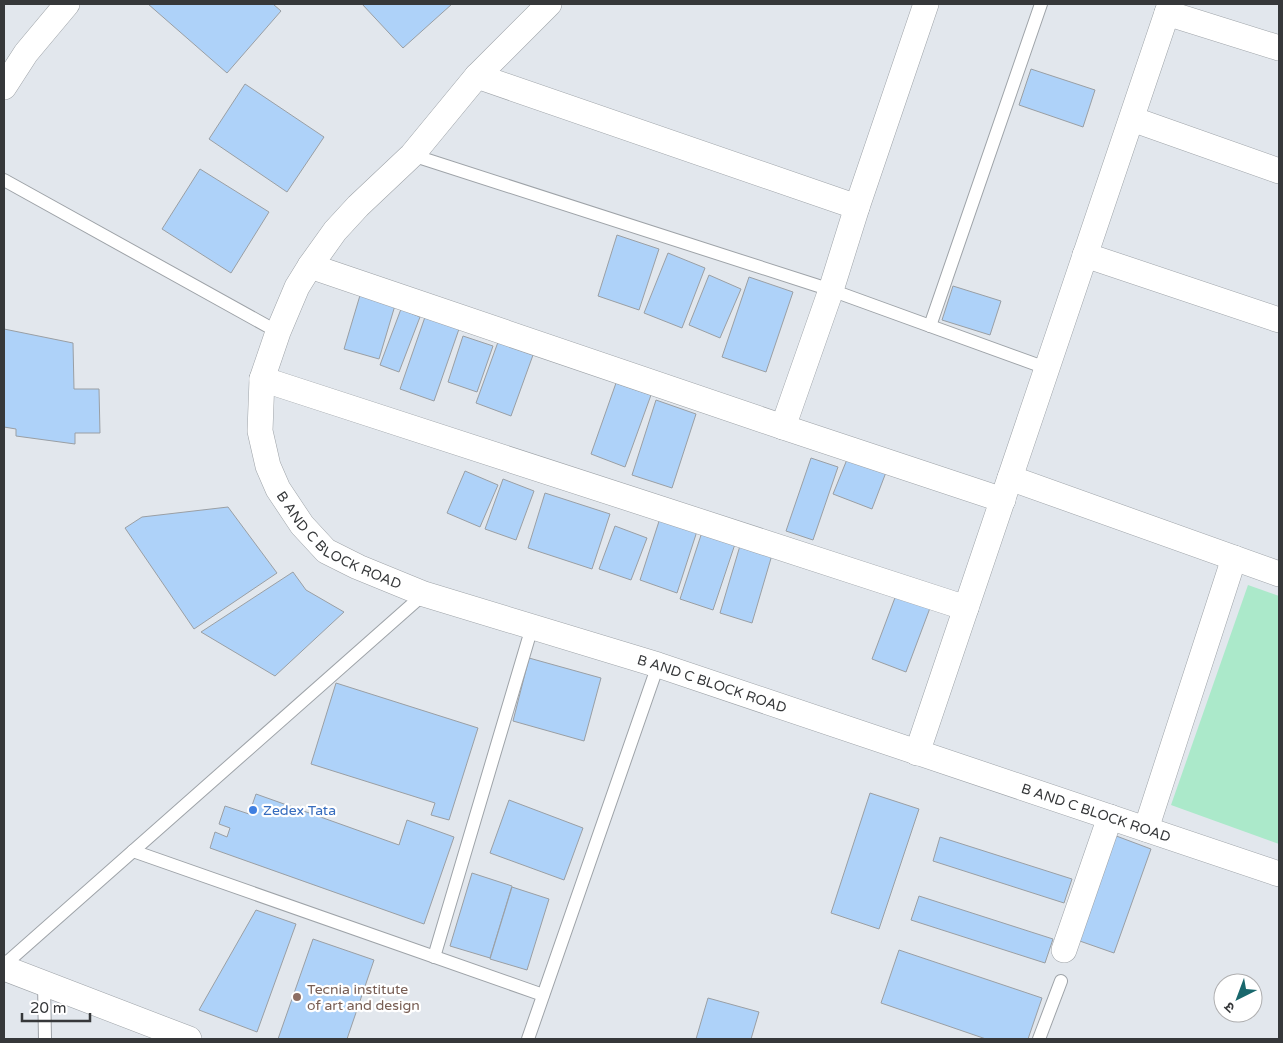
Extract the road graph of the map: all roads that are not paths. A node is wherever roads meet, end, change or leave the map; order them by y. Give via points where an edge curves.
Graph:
1 (66, 4) edge
2 (549, 4) edge
3 (926, 4) edge
4 (1041, 4) edge
5 (1169, 8) edge
6 (1279, 48) edge
7 (477, 76) junction
8 (4, 87) edge
9 (1132, 119) junction
10 (412, 155) junction
11 (1279, 171) edge
12 (4, 180) edge
13 (857, 207) junction
14 (1085, 255) junction
15 (310, 266) junction
16 (831, 290) junction
17 (1279, 320) edge
18 (930, 326) junction
19 (278, 332) junction
20 (1046, 368) junction
21 (262, 380) junction
22 (783, 427) junction
23 (1006, 489) junction
24 (1234, 558) junction
25 (1279, 574) edge
26 (424, 594) junction
27 (966, 608) junction
28 (532, 627) junction
29 (658, 666) junction
30 (917, 753) junction
31 (1110, 817) junction
32 (1146, 830) junction
33 (133, 851) junction
34 (1279, 874) edge
35 (1064, 950) dead end
36 (434, 957) junction
37 (4, 966) edge
38 (1061, 981) dead end
39 (44, 983) junction
40 (544, 996) junction
41 (45, 1039) edge
42 (189, 1039) edge
43 (528, 1039) edge
44 (1039, 1039) edge

1 - 8 street via 26,53
2 - 7 street, B AND C BLOCK ROAD
3 - 13 street
4 - 18 lane
5 - 6 street
5 - 9 street
7 - 10 street, B AND C BLOCK ROAD
7 - 13 street
9 - 11 street
9 - 14 street
10 - 15 street, B AND C BLOCK ROAD via 352,212
10 - 16 lane
12 - 19 lane
13 - 16 street
14 - 17 street
14 - 20 street
15 - 19 street, B AND C BLOCK ROAD
15 - 22 street
16 - 18 lane
16 - 22 street
18 - 20 lane
19 - 21 street, B AND C BLOCK ROAD
20 - 23 street
21 - 26 street, B AND C BLOCK ROAD via 260,431 268,466 278,489 302,526 326,550 358,568
21 - 27 street
22 - 23 street
23 - 24 street
23 - 27 street
24 - 25 street
24 - 32 street
26 - 28 street, B AND C BLOCK ROAD
26 - 33 lane
27 - 30 street
28 - 29 street, B AND C BLOCK ROAD
28 - 36 lane
29 - 30 street, B AND C BLOCK ROAD
29 - 40 lane
30 - 31 street, B AND C BLOCK ROAD
31 - 32 street, B AND C BLOCK ROAD
31 - 35 street
32 - 34 street, B AND C BLOCK ROAD
33 - 36 lane
33 - 37 lane
36 - 40 lane
37 - 39 street
38 - 44 lane
39 - 41 lane
39 - 42 street
40 - 43 lane

